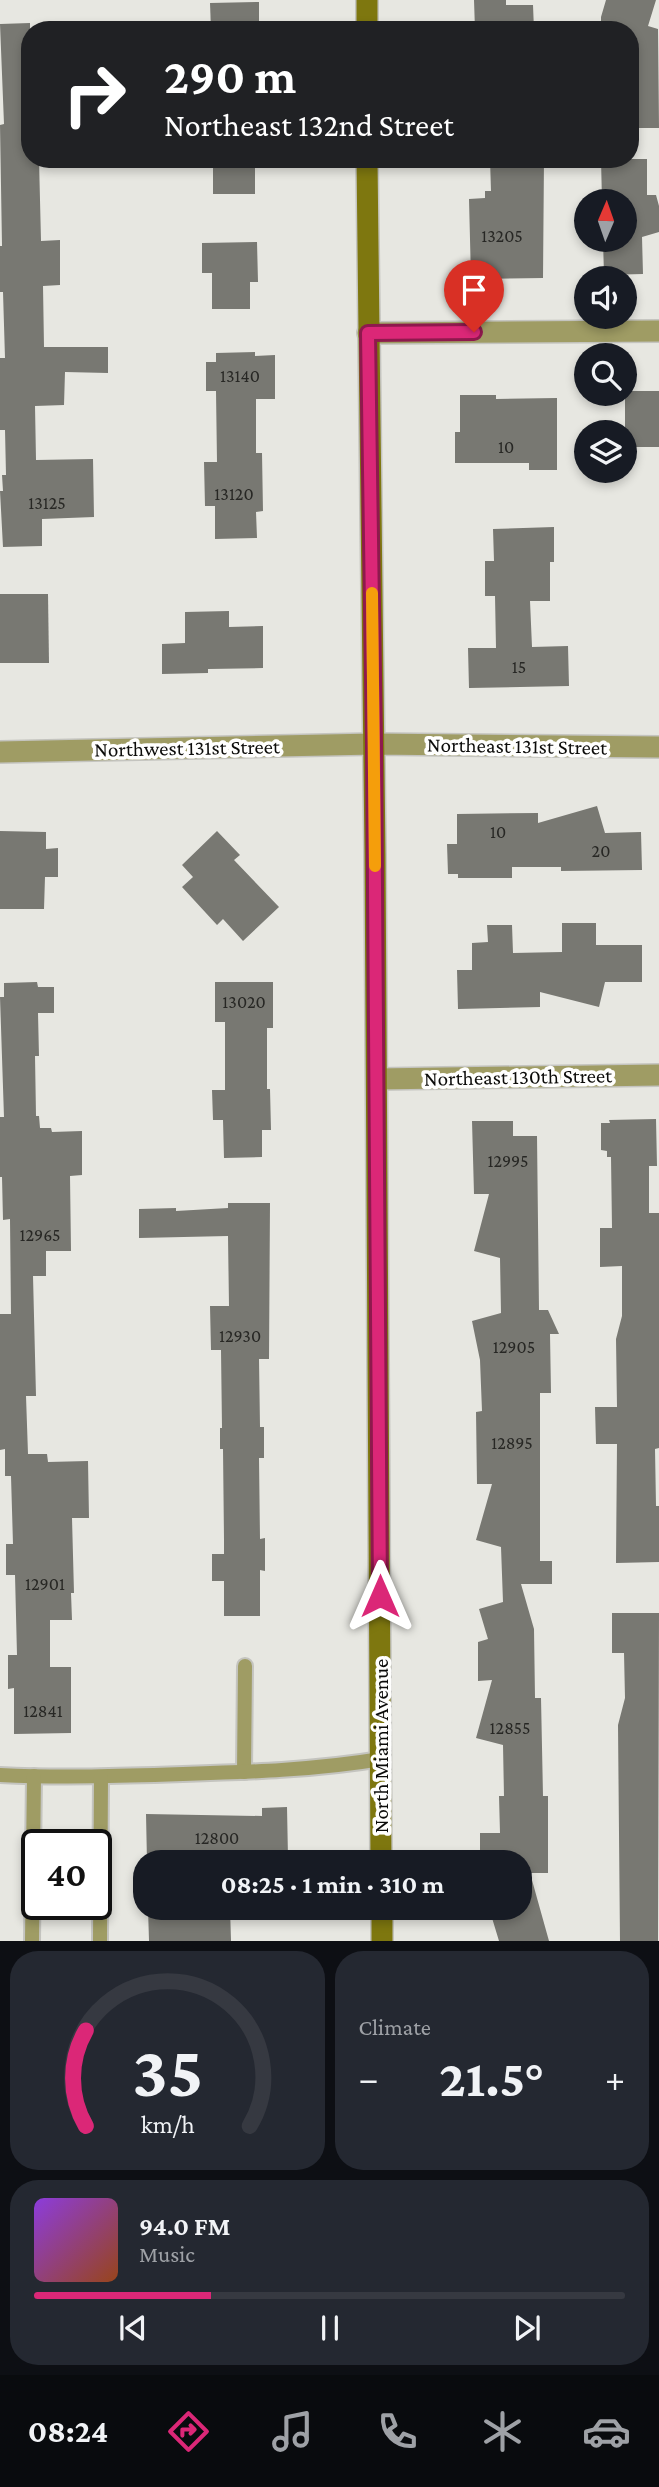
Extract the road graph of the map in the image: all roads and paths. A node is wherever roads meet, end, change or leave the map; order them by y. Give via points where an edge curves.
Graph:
1 (367, 0) edge
2 (367, 21) edge
3 (368, 168) edge
4 (659, 331) edge
5 (368, 333) junction
6 (374, 744) junction
7 (659, 747) edge
8 (0, 752) edge
9 (659, 1076) edge
10 (377, 1079) junction
11 (245, 1666) dead end
12 (381, 1759) junction
13 (244, 1772) junction
14 (0, 1775) edge
15 (34, 1776) junction
16 (101, 1777) junction
17 (381, 1850) edge
18 (382, 1920) edge
19 (32, 1941) edge
20 (100, 1941) edge
21 (382, 1941) edge

1 - 2 street
3 - 5 street, North Miami Avenue
4 - 5 street
5 - 6 street, North Miami Avenue
6 - 7 street, Northeast 131st Street
6 - 8 street, Northwest 131st Street
6 - 10 street, North Miami Avenue
9 - 10 street, Northeast 130th Street
10 - 12 street, North Miami Avenue
11 - 13 lane
12 - 13 lane via 329,1768
12 - 17 street, North Miami Avenue
13 - 16 lane
14 - 15 lane
15 - 16 lane
15 - 19 lane
16 - 20 lane
18 - 21 street

